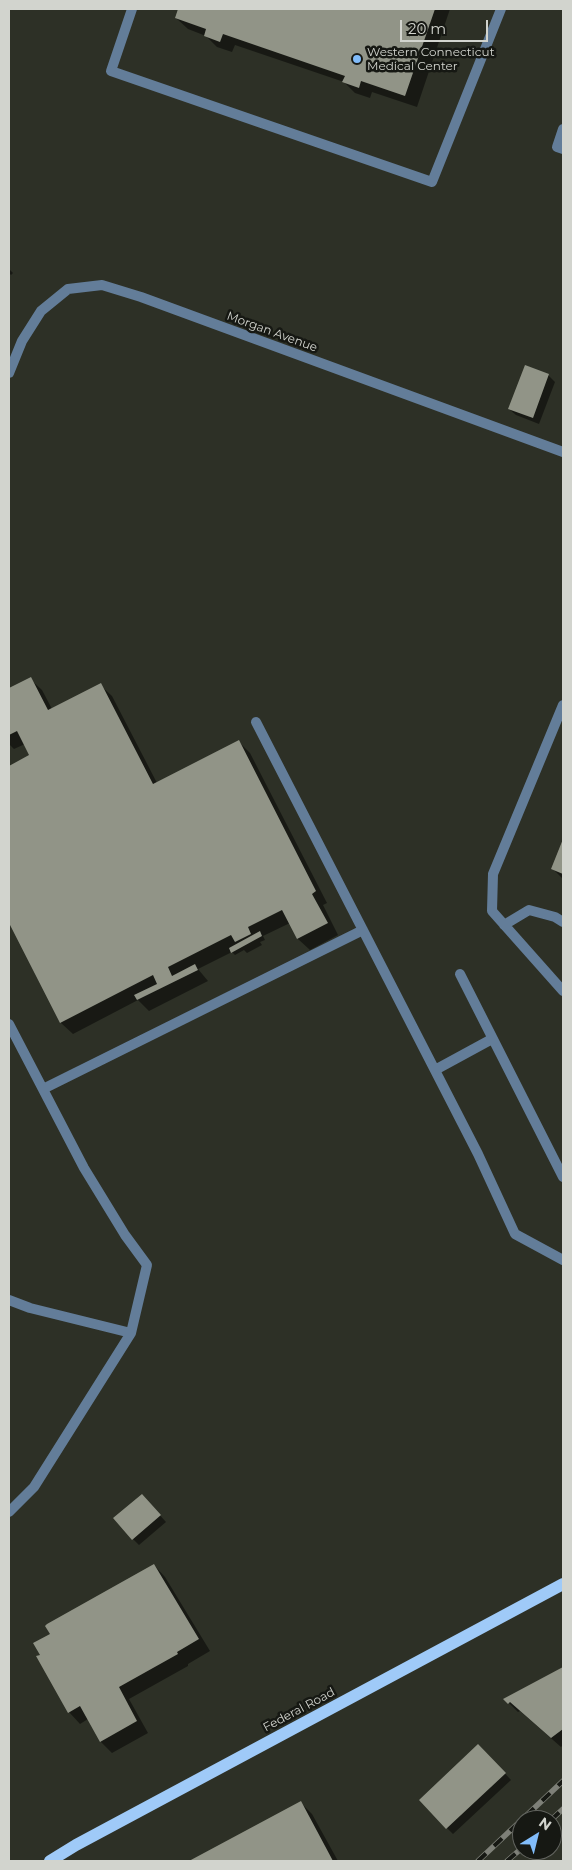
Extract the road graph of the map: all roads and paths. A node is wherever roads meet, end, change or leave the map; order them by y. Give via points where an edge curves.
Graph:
1 (132, 9) edge
2 (501, 9) edge
3 (563, 129) edge
4 (563, 149) edge
5 (9, 373) edge
6 (563, 452) edge
7 (563, 705) edge
8 (256, 722) dead end
9 (563, 922) edge
10 (504, 925) junction
11 (363, 930) junction
12 (460, 974) dead end
13 (563, 991) edge
14 (9, 1024) edge
15 (492, 1039) junction
16 (434, 1070) junction
17 (43, 1089) junction
18 (563, 1178) edge
19 (563, 1260) edge
20 (9, 1300) edge
21 (130, 1333) junction
22 (9, 1512) edge
23 (563, 1584) edge
24 (50, 1861) edge

1 - 2 street via 111,70 432,182
3 - 4 street via 557,147
5 - 6 street, Morgan Avenue via 22,341 41,311 68,289 102,285
7 - 10 street via 493,874 492,911
8 - 11 street
9 - 10 street via 529,910
10 - 13 street
11 - 16 street
11 - 17 street
12 - 15 street
14 - 17 street
15 - 16 street
15 - 18 street
16 - 19 street via 515,1234
17 - 21 street via 84,1168 146,1265
20 - 21 street
21 - 22 street via 34,1487
23 - 24 main road, Federal Road via 76,1844

